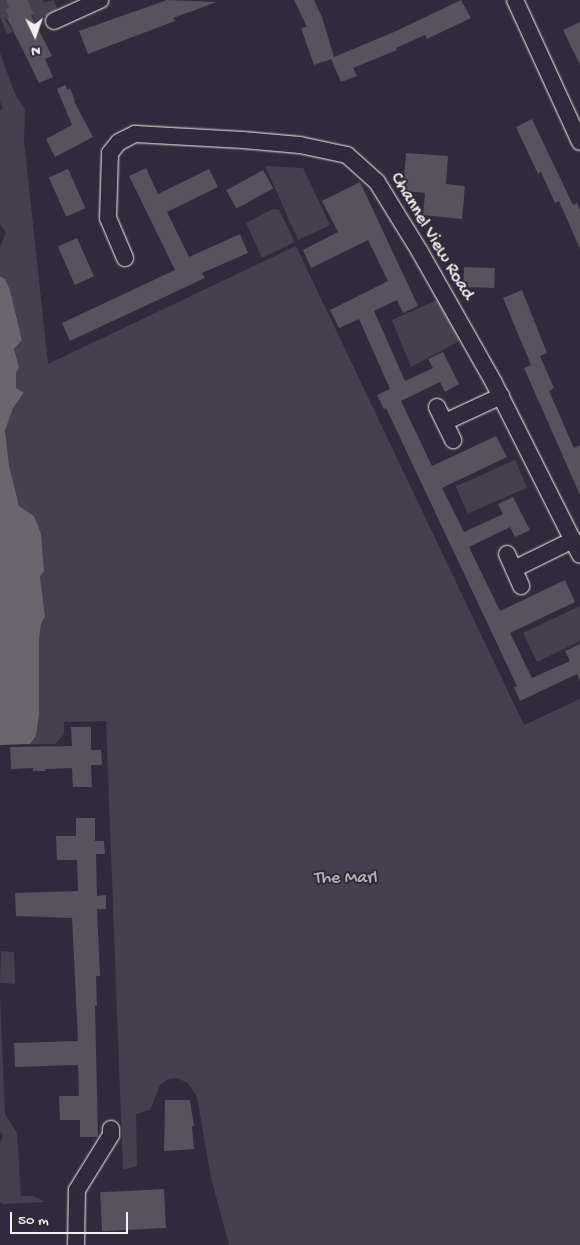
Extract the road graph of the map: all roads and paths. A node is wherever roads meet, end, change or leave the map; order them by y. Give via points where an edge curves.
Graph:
1 (100, 0) edge
2 (515, 0) edge
3 (54, 21) dead end
4 (580, 142) edge
5 (125, 258) dead end
6 (501, 396) junction
7 (437, 407) dead end
8 (445, 422) junction
9 (453, 440) dead end
10 (576, 548) edge
11 (507, 554) dead end
12 (514, 569) junction
13 (521, 586) dead end
14 (111, 1129) dead end
15 (76, 1245) edge

1 - 3 street
2 - 4 street
5 - 6 street, Channel View Road via 108,218 110,153 119,142 135,134 300,145 347,156 377,182 388,198
6 - 8 street
6 - 10 street, Channel View Road
7 - 8 street
8 - 9 street
10 - 12 street
11 - 12 street
12 - 13 street
14 - 15 street via 111,1135 77,1190

